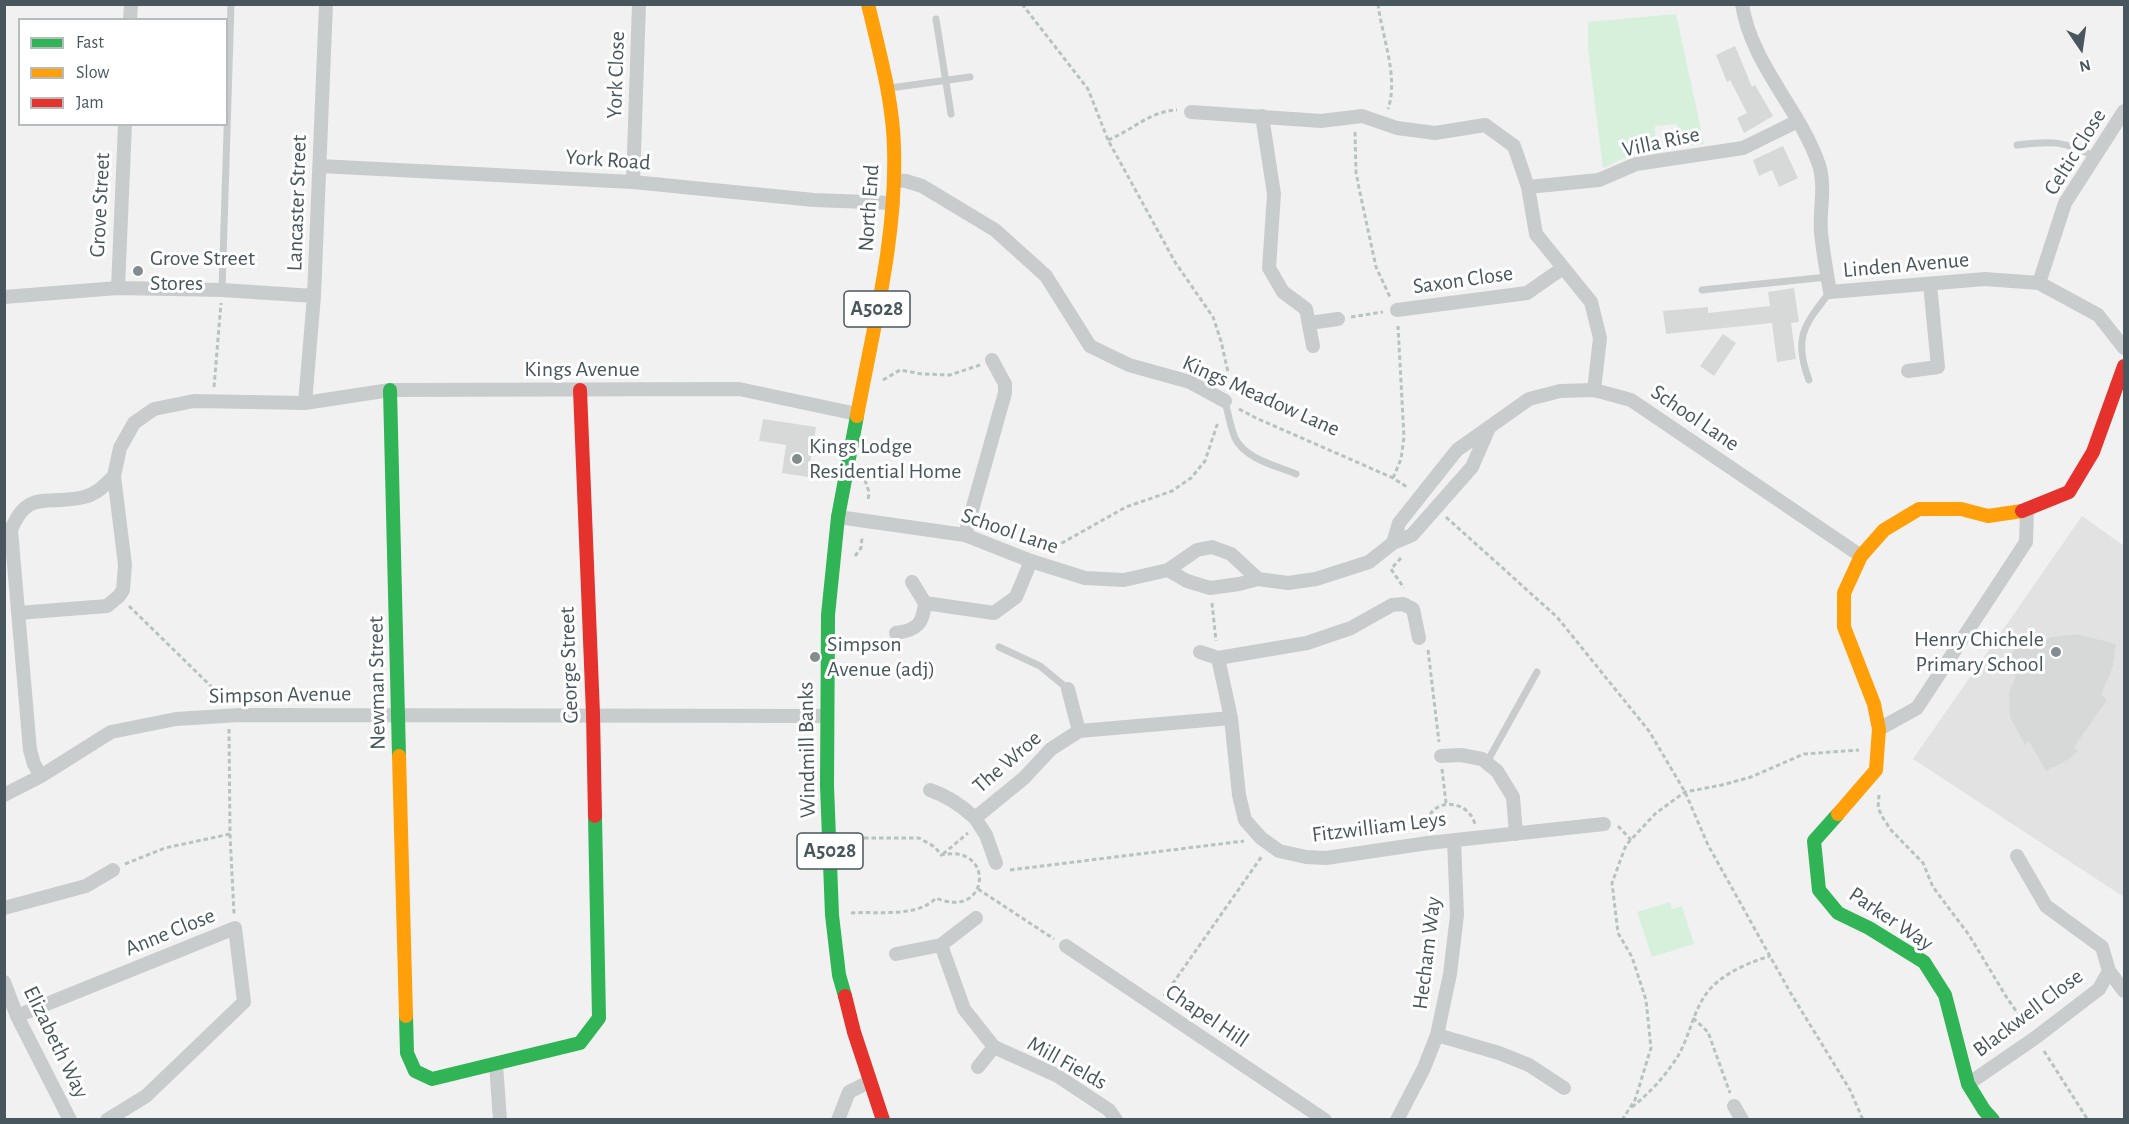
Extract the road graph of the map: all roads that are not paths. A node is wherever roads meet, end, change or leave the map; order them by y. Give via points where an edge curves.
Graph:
1 (231, 4) edge
2 (326, 4) edge
3 (639, 4) edge
4 (868, 4) edge
5 (1742, 4) edge
6 (936, 19) dead end
7 (970, 77) dead end
8 (946, 81) junction
9 (887, 88) junction
10 (228, 99) edge
11 (2124, 111) edge
12 (1191, 112) road end
13 (951, 114) dead end
14 (1262, 116) junction
15 (1798, 121) junction
16 (125, 126) edge
17 (227, 126) edge
18 (2017, 145) dead end
19 (2095, 157) junction
20 (320, 166) junction
21 (894, 180) junction
22 (633, 182) junction
23 (1528, 187) junction
24 (892, 203) junction
25 (1563, 268) junction
26 (1827, 277) junction
27 (2038, 283) junction
28 (1930, 284) junction
29 (118, 288) junction
30 (222, 290) junction
31 (1702, 290) dead end
32 (1830, 292) junction
33 (314, 296) junction
34 (4, 297) edge
35 (1397, 310) road end
36 (1338, 319) road end
37 (1309, 323) junction
38 (1313, 346) dead end
39 (2124, 348) edge
40 (992, 360) road end
41 (2124, 366) edge
42 (1908, 371) dead end
43 (1809, 380) dead end
44 (390, 390) junction
45 (580, 390) junction
46 (1594, 390) junction
47 (1225, 401) joint
48 (305, 403) junction
49 (857, 414) junction
50 (1490, 426) junction
51 (1296, 474) dead end
52 (114, 476) junction
53 (2027, 510) junction
54 (838, 517) junction
55 (965, 534) junction
56 (1393, 543) junction
57 (1861, 556) junction
58 (1030, 561) junction
59 (1168, 570) junction
60 (1258, 579) junction
61 (912, 582) dead end
62 (925, 603) junction
63 (18, 613) junction
64 (896, 633) road end
65 (1419, 638) road end
66 (999, 647) dead end
67 (1200, 652) dead end
68 (1218, 658) junction
69 (1537, 672) dead end
70 (1068, 689) joint
71 (592, 714) junction
72 (399, 715) junction
73 (827, 716) junction
74 (1231, 718) junction
75 (1879, 729) junction
76 (1079, 731) junction
77 (1441, 756) road end
78 (1487, 762) junction
79 (41, 776) junction
80 (930, 790) dead end
81 (4, 795) edge
82 (977, 821) junction
83 (1604, 824) dead end
84 (1516, 834) junction
85 (1454, 840) junction
86 (2017, 856) dead end
87 (996, 863) dead end
88 (112, 870) road end
89 (4, 908) edge
90 (976, 918) dead end
91 (941, 945) junction
92 (1066, 946) road end
93 (896, 954) dead end
94 (2109, 971) junction
95 (4, 982) edge
96 (2124, 991) edge
97 (17, 1016) junction
98 (1437, 1035) junction
99 (994, 1047) junction
100 (496, 1064) junction
101 (978, 1067) dead end
102 (869, 1082) junction
103 (1968, 1084) junction
104 (1564, 1088) dead end
105 (1734, 1106) road end
106 (1302, 1114) edge
107 (70, 1119) edge
108 (107, 1119) edge
109 (500, 1119) edge
110 (838, 1119) edge
111 (883, 1119) edge
112 (1116, 1119) edge
113 (1324, 1119) edge
114 (1397, 1119) edge
115 (1742, 1119) edge
116 (1993, 1119) edge

1 - 10 lane
2 - 20 street, Lancaster Street
3 - 22 street, York Close
4 - 9 street, North End / A5028
5 - 15 street, Linden Avenue via 1754,46
6 - 8 lane
7 - 8 lane
8 - 9 lane
8 - 13 lane
9 - 21 street, North End / A5028
11 - 19 street, Celtic Close
12 - 14 street
14 - 23 street via 1321,121 1362,116 1397,128 1435,133 1485,125 1514,146
14 - 37 street via 1274,194 1269,268 1283,292 1306,309
15 - 23 street, Villa Rise via 1743,148 1636,164 1599,180
15 - 26 street, Linden Avenue via 1820,168 1821,232
16 - 29 street, Grove Street
17 - 30 lane
18 - 19 lane via 2049,141 2067,144
19 - 27 street, Celtic Close via 2065,203
20 - 22 street, York Road
20 - 33 street, Lancaster Street
21 - 24 street, North End / A5028
21 - 47 street, Kings Meadow Lane via 922,186 995,230 1046,276 1090,346 1129,366 1190,382
22 - 24 street, York Road via 814,200
23 - 25 street via 1536,234
24 - 49 street, North End / A5028 via 888,255
25 - 35 street, Saxon Close via 1527,293
25 - 46 street via 1591,302 1600,338
26 - 31 lane
26 - 32 street, Linden Avenue
27 - 28 street, Linden Avenue via 1985,279
27 - 39 street, Linden Avenue via 2098,315
28 - 32 street, Linden Avenue
28 - 42 street via 1938,367
29 - 30 street
29 - 34 street
30 - 33 street
32 - 43 lane via 1803,332 1804,367
33 - 48 street, Lancaster Street
36 - 37 street
37 - 38 street
40 - 55 street via 1005,384 1005,393
41 - 53 street via 2093,452 2069,492
44 - 45 street, Kings Avenue
44 - 48 street, Kings Avenue
44 - 72 street, Newman Street
45 - 49 street, Kings Avenue via 740,389
45 - 71 street, George Street
46 - 50 street, School Lane via 1560,391 1529,399
46 - 57 street, School Lane via 1631,400
47 - 51 lane via 1236,440 1262,460
48 - 52 street, Kings Avenue via 213,401 154,409 134,423 120,448
49 - 54 street, Windmill Banks / A5028
50 - 56 street, School Lane via 1457,450 1399,523
50 - 56 street, School Lane via 1472,466 1412,534
52 - 63 street via 101,490 85,497 34,502 22,508 11,530
52 - 63 street, Kings Avenue via 125,565 119,596 107,606
53 - 57 street via 1988,516 1961,509 1919,509 1884,530
53 - 75 street via 2026,542 1917,708
54 - 55 street, School Lane
54 - 73 street, Windmill Banks / A5028 via 828,615
55 - 58 street, School Lane
56 - 60 street, School Lane via 1369,562 1316,579 1288,583
57 - 75 street via 1844,592 1844,627 1875,704
58 - 59 street, School Lane via 1085,578 1124,580
58 - 62 street via 1016,597 994,613
59 - 60 street, School Lane via 1210,588
59 - 60 street via 1197,550 1212,547 1231,554
61 - 62 street
62 - 64 street via 923,619 914,628
63 - 79 street via 30,750
65 - 68 street via 1413,609 1403,604 1392,605 1351,628 1307,643
66 - 70 lane via 1040,666
67 - 68 street
68 - 74 street
69 - 78 lane
70 - 76 street
71 - 72 street, Simpson Avenue
71 - 73 street, Simpson Avenue
71 - 100 street, George Street via 599,1018 580,1043
72 - 79 street, Simpson Avenue via 176,719 111,732
72 - 100 street, Newman Street via 407,1053 415,1071 432,1079
73 - 102 street, Windmill Banks / A5028 via 832,915 839,975
74 - 76 street, The Wroe
74 - 85 street, Fitzwilliam Leys via 1245,820 1265,842 1289,854 1326,858
75 - 103 street, Parker Way via 1876,770 1814,841 1819,890 1838,913 1924,962 1945,995
76 - 82 street, The Wroe via 1051,749
77 - 78 street via 1461,754
78 - 84 street via 1513,797
79 - 81 street, Simpson Avenue
80 - 82 street via 945,795
82 - 87 street, The Wroe
83 - 84 street, Fitzwilliam Leys
84 - 85 street, Fitzwilliam Leys
85 - 98 street, Hecham Way via 1457,915
86 - 94 street, Blackwell Close via 2046,906 2102,947
88 - 89 street via 86,886
90 - 91 street
91 - 93 street
91 - 99 street, Mill Fields via 964,1009
92 - 106 street, Chapel Hill via 1157,1007
94 - 96 street, Blackwell Close
94 - 103 street, Blackwell Close via 2099,989
95 - 97 street, Elizabeth Way
97 - 107 street, Elizabeth Way
97 - 108 street, Anne Close via 234,928 244,1002 146,1096
98 - 104 street, Hecham Way via 1529,1065
98 - 114 street, Hecham Way
99 - 101 street, Mill Fields
99 - 112 street, Mill Fields via 1056,1075 1109,1110
100 - 109 street
102 - 110 street via 849,1092
102 - 111 street, A5028
103 - 116 street, Parker Way
105 - 115 street
106 - 113 street, Chapel Hill

